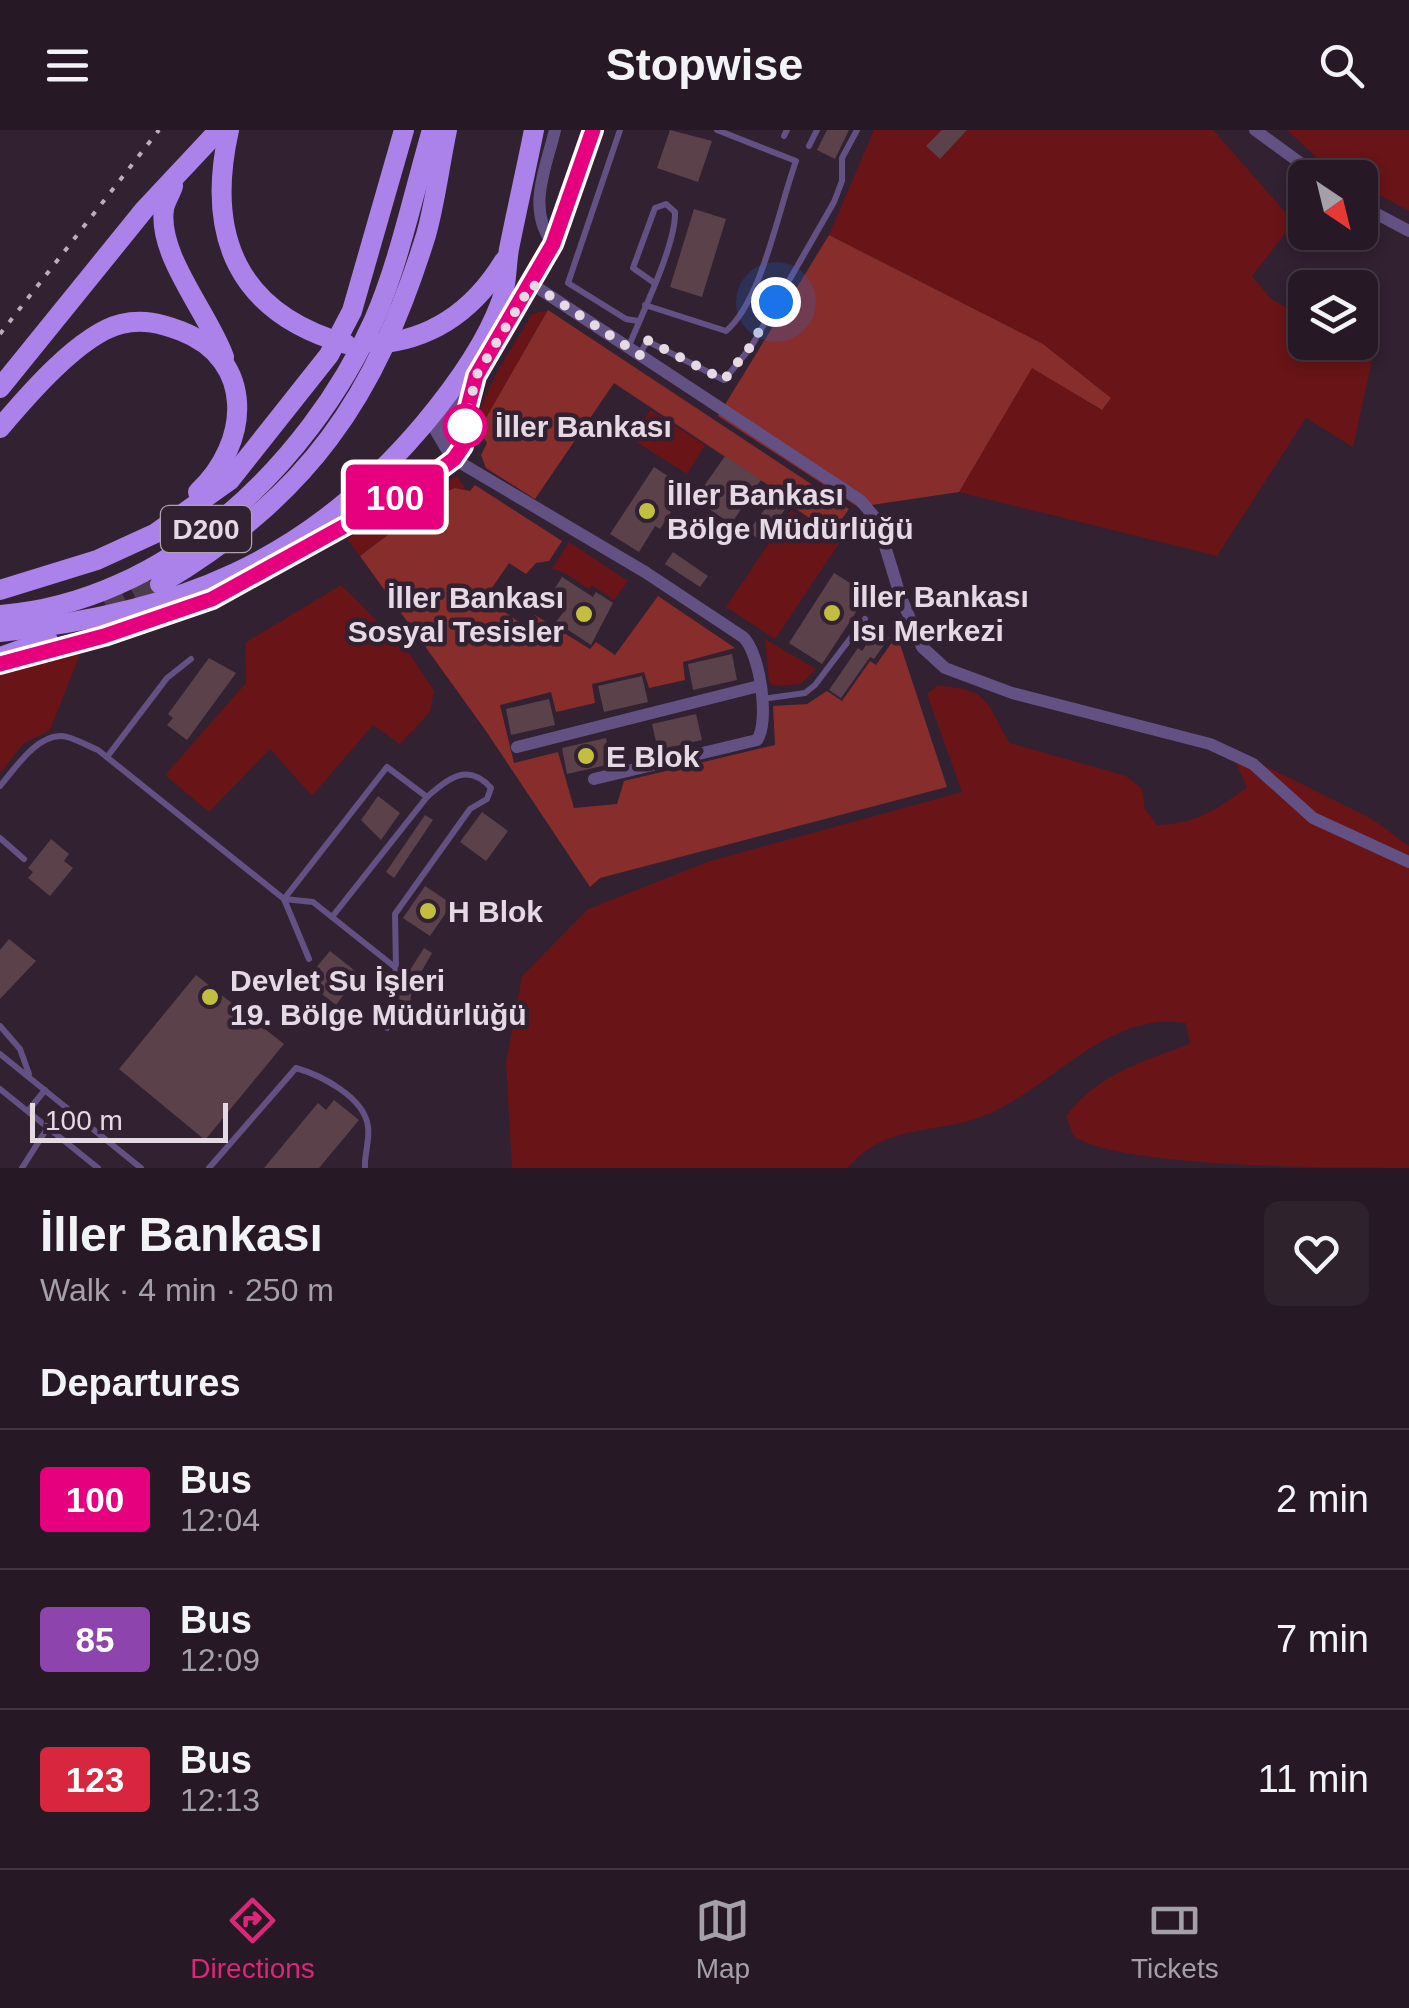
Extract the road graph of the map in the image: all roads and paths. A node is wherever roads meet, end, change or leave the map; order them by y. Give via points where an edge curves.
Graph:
1 (219, 130) edge
2 (229, 130) edge
3 (404, 130) edge
4 (432, 130) edge
5 (447, 130) edge
6 (534, 130) edge
7 (556, 130) edge
8 (593, 130) edge
9 (620, 130) edge
10 (717, 130) edge
11 (817, 130) edge
12 (857, 130) edge
13 (1255, 130) edge
14 (809, 146) dead end
15 (1296, 160) edge
16 (180, 171) junction
17 (1378, 215) edge
18 (1409, 231) edge
19 (553, 244) junction
20 (509, 252) junction
21 (653, 282) junction
22 (532, 284) junction
23 (645, 304) junction
24 (386, 316) junction
25 (638, 322) junction
26 (634, 351) junction
27 (476, 376) junction
28 (231, 378) junction
29 (0, 388) edge
30 (0, 428) edge
31 (454, 459) junction
32 (132, 544) junction
33 (160, 584) tunnel mouth
34 (0, 590) edge
35 (0, 615) edge
36 (866, 619) dead end
37 (0, 632) edge
38 (48, 640) dead end
39 (191, 659) dead end
40 (0, 661) edge
41 (760, 692) junction
42 (516, 747) dead end
43 (107, 757) junction
44 (594, 780) dead end
45 (0, 786) edge
46 (427, 797) junction
47 (0, 838) edge
48 (24, 859) dead end
49 (1409, 862) edge
50 (284, 899) junction
51 (332, 917) junction
52 (309, 959) dead end
53 (396, 968) junction
54 (0, 1026) edge
55 (387, 1028) dead end
56 (0, 1054) edge
57 (32, 1080) junction
58 (0, 1089) edge
59 (45, 1090) junction
60 (28, 1111) junction
61 (48, 1127) junction
62 (22, 1168) edge
63 (98, 1168) edge
64 (141, 1168) edge
65 (209, 1168) edge
66 (365, 1168) edge

1 - 16 highway
2 - 20 highway via 220,205 232,254 256,293 310,334 350,345 433,332 466,309
3 - 32 highway, D200 via 352,310 329,355 230,480
4 - 24 highway, D200
5 - 24 highway via 427,232
6 - 20 highway
7 - 19 street via 538,199 540,222
8 - 19 street
9 - 25 lane via 568,283
10 - 23 lane via 796,162 755,284 726,331
11 - 14 lane
12 - 26 lane via 842,158 834,202 724,380 647,340
13 - 15 street
16 - 28 highway via 164,209 168,238
16 - 29 highway
17 - 18 street
19 - 22 street
20 - 37 highway via 502,300 477,350 443,401 348,504 222,581 112,616
21 - 21 lane via 676,224 666,204 655,208 633,268
21 - 23 lane
22 - 26 street
22 - 27 street
23 - 25 lane
24 - 33 highway via 377,360 338,430 275,502 221,548
24 - 35 highway, D200 via 300,442 261,484 185,545 133,578 71,601
25 - 26 lane
26 - 49 street via 860,500 877,520 922,647 945,668 1012,694 1210,744 1253,764 1313,818
27 - 31 street via 463,446
27 - 31 street via 437,430
28 - 30 highway via 219,354 192,335 154,321 118,324 37,384
28 - 32 highway via 239,425 228,454 210,481
31 - 40 street via 212,599
31 - 41 street via 743,636 753,648
32 - 34 highway, D200
36 - 41 lane via 805,693
38 - 40 highway
39 - 43 lane via 167,678
41 - 42 street
41 - 44 street via 764,726 756,740
43 - 45 lane via 55,737 38,745
43 - 50 lane
46 - 50 lane via 387,768
46 - 51 lane
46 - 53 lane via 461,773 482,777 492,788 395,914
47 - 48 lane
50 - 51 lane via 313,902
50 - 52 lane
51 - 53 lane
53 - 55 lane
54 - 57 lane via 20,1049
56 - 57 lane
57 - 59 lane
58 - 60 lane
59 - 60 lane
59 - 64 lane
60 - 61 lane
61 - 62 lane
61 - 63 lane
65 - 66 lane via 296,1068 324,1076 356,1106 369,1125

